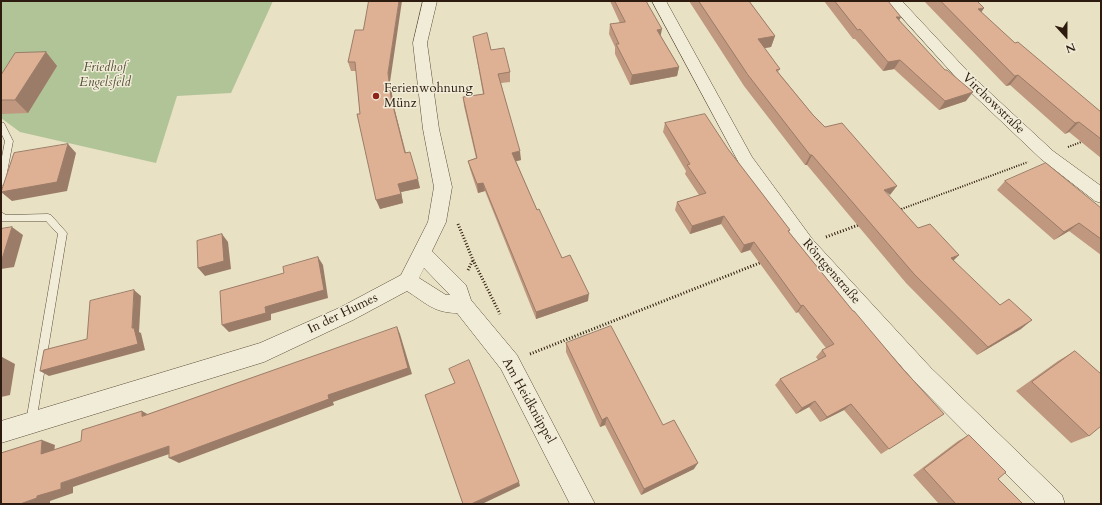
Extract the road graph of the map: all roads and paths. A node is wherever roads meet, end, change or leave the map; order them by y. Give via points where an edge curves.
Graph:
1 (430, 1) edge
2 (659, 1) edge
3 (894, 1) edge
4 (1, 125) edge
5 (1, 183) edge
6 (1101, 196) edge
7 (1, 216) edge
8 (458, 224) dead end
9 (422, 253) junction
10 (408, 281) junction
11 (462, 304) junction
12 (501, 315) dead end
13 (31, 423) junction
14 (1, 432) edge
15 (583, 504) edge
16 (1053, 504) edge

1 - 9 street via 420,43 431,129 442,187 437,222
2 - 16 street, Röntgenstraße via 746,161 806,245 923,375
3 - 6 street, Virchowstraße via 968,80 1047,155
4 - 5 lane via 9,141
7 - 13 lane via 4,219 48,217 63,233
8 - 12 path
9 - 10 street
9 - 11 street, Am Heidknüppel via 459,291
10 - 11 street via 443,304
10 - 13 street, In der Humes via 346,314 264,352
11 - 15 street, Am Heidknüppel via 509,362
13 - 14 street, In der Humes

